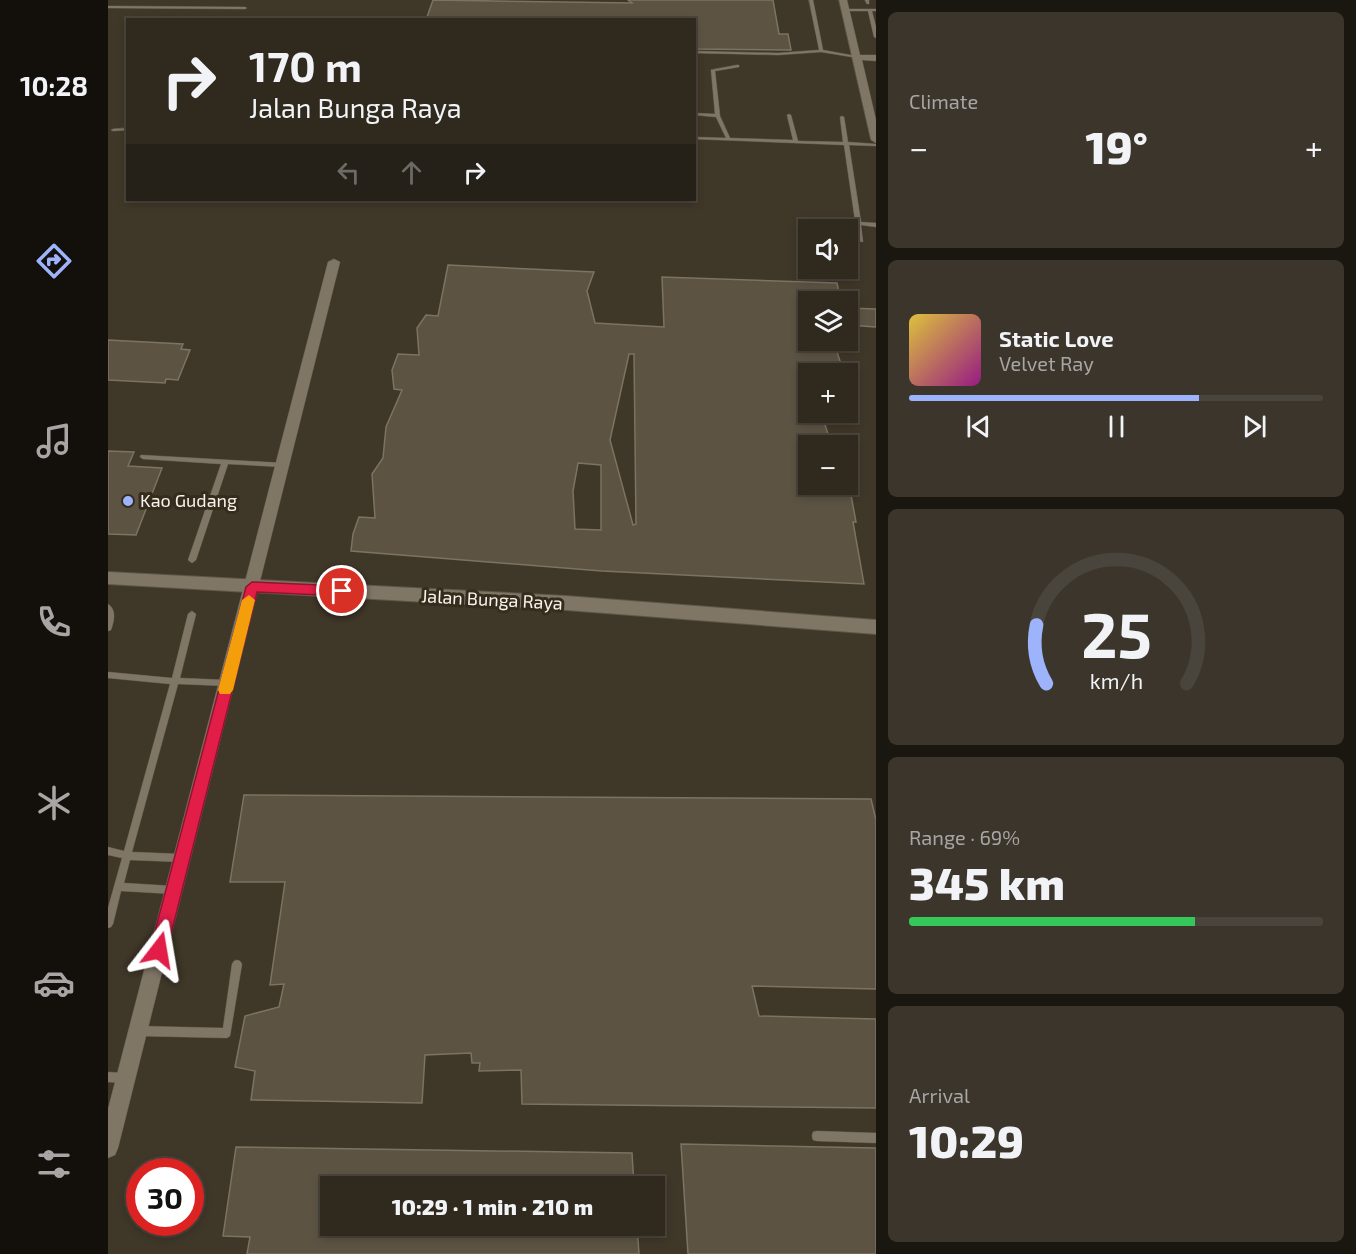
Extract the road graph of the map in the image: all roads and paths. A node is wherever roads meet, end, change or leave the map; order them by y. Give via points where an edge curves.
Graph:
1 (811, 0) edge
2 (844, 5) edge
3 (108, 7) edge
4 (245, 8) dead end
5 (870, 10) junction
6 (876, 10) edge
7 (876, 37) edge
8 (821, 51) junction
9 (696, 52) edge
10 (856, 57) junction
11 (876, 58) edge
12 (737, 66) dead end
13 (696, 114) edge
14 (789, 115) dead end
15 (718, 116) junction
16 (842, 117) dead end
17 (126, 129) edge
18 (113, 130) dead end
19 (875, 130) edge
20 (696, 138) edge
21 (729, 140) junction
22 (876, 140) edge
23 (796, 142) junction
24 (846, 144) junction
25 (876, 145) edge
26 (857, 219) edge
27 (858, 223) joint
28 (876, 225) edge
29 (861, 241) dead end
30 (334, 262) dead end
31 (143, 457) dead end
32 (225, 462) junction
33 (283, 465) junction
34 (192, 560) dead end
35 (108, 579) edge
36 (252, 587) junction
37 (108, 607) edge
38 (192, 614) dead end
39 (876, 627) edge
40 (108, 628) edge
41 (108, 675) edge
42 (175, 681) junction
43 (227, 683) junction
44 (108, 851) edge
45 (127, 856) junction
46 (182, 858) junction
47 (118, 888) junction
48 (174, 890) junction
49 (108, 924) edge
50 (237, 964) dead end
51 (138, 1031) junction
52 (117, 1078) edge
53 (817, 1137) dead end
54 (876, 1138) edge
55 (108, 1149) edge

1 - 8 lane
2 - 5 lane
2 - 10 street
3 - 4 lane
5 - 6 lane
5 - 7 lane
8 - 9 lane
8 - 10 lane
10 - 11 street
10 - 19 street
12 - 15 lane via 713,70
13 - 15 lane
14 - 23 lane
15 - 21 lane
16 - 24 lane
17 - 18 lane
19 - 22 street
20 - 21 lane
21 - 23 lane
23 - 24 lane
24 - 25 lane
24 - 26 lane
27 - 28 lane
27 - 29 lane
30 - 33 street
31 - 32 lane
32 - 33 lane
32 - 34 lane
33 - 36 street
35 - 36 street, Jalan Bunga Raya
36 - 39 street, Jalan Bunga Raya via 566,603
36 - 43 street
37 - 40 lane
38 - 42 lane
41 - 42 lane
42 - 43 lane
42 - 45 lane
43 - 46 street
44 - 45 lane
45 - 46 lane
45 - 47 lane
46 - 48 street
47 - 48 lane
47 - 49 lane
48 - 51 street
50 - 51 lane via 227,1033
51 - 52 street
52 - 55 street
53 - 54 lane

